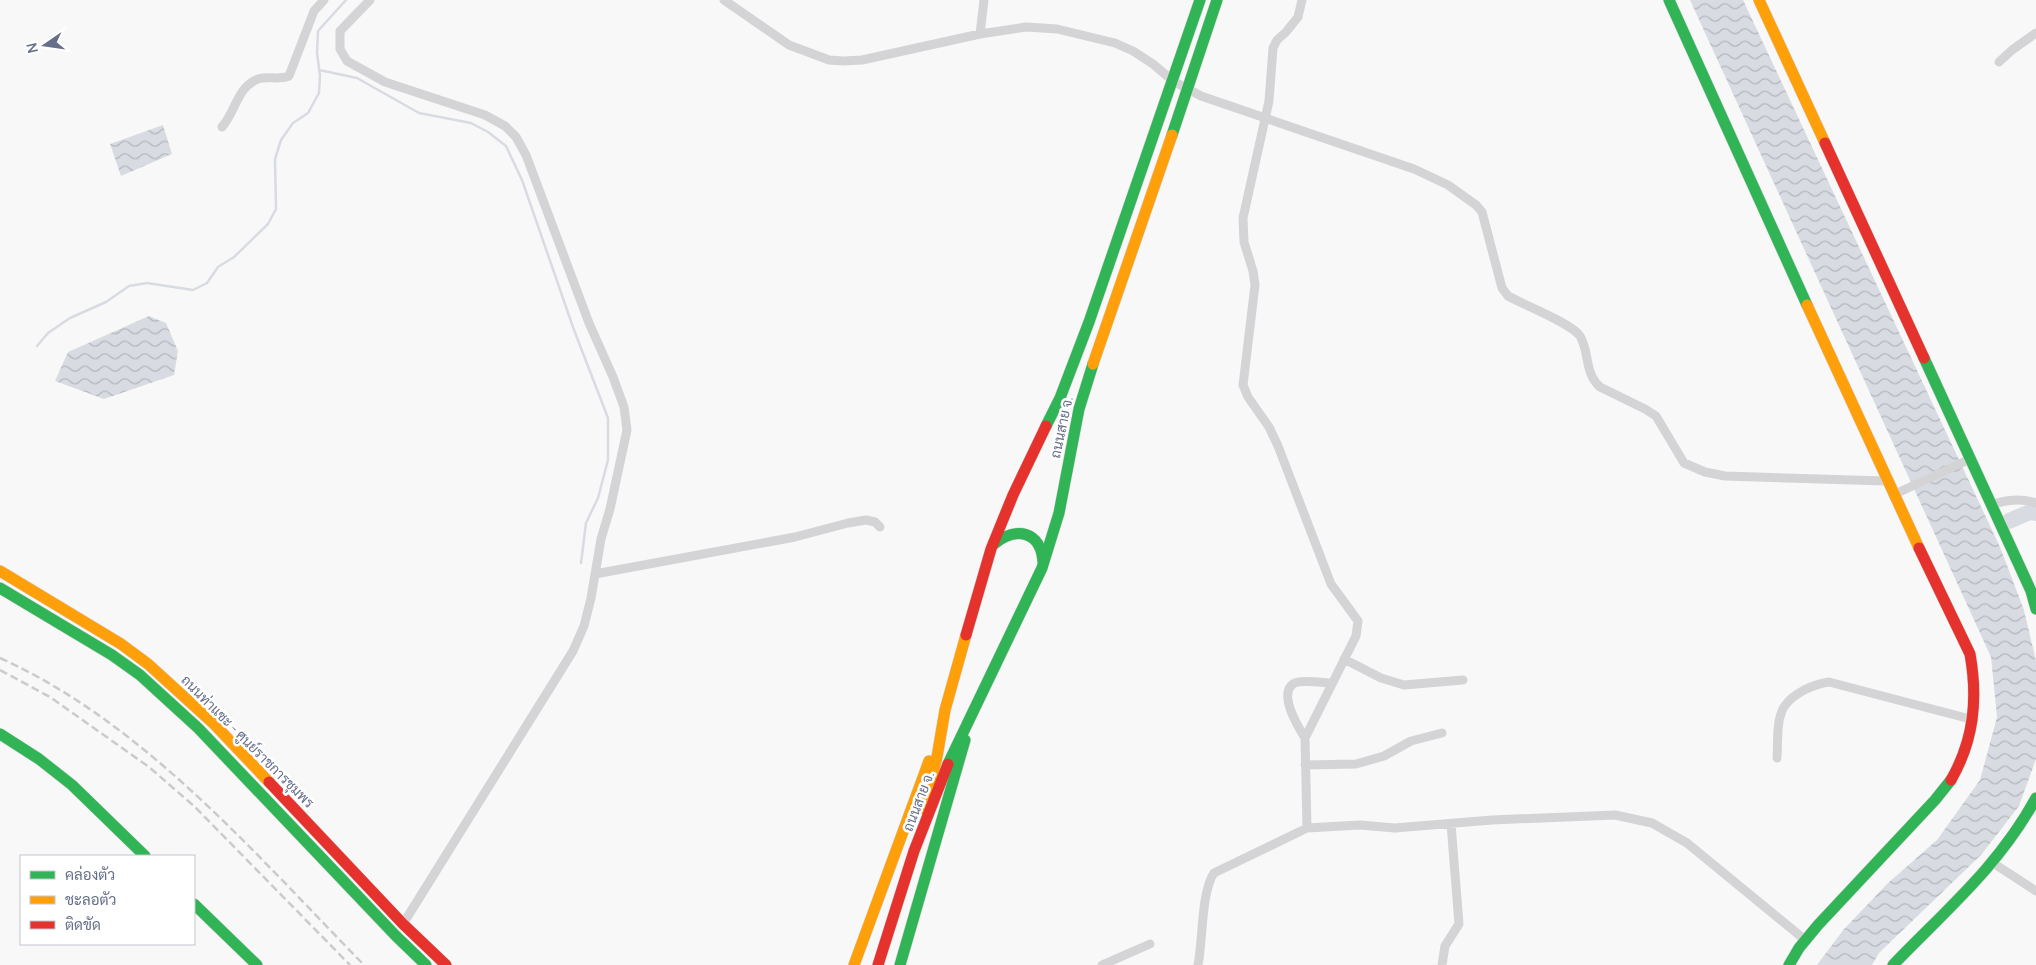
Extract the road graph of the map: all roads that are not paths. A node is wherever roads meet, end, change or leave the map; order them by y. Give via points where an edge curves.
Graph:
1 (324, 0) edge
2 (370, 0) edge
3 (724, 0) edge
4 (984, 0) edge
5 (1200, 0) edge
6 (1217, 0) edge
7 (1302, 0) edge
8 (1669, 0) edge
9 (1759, 0) edge
10 (2036, 33) edge
11 (980, 34) junction
12 (2000, 62) dead end
13 (1173, 81) junction
14 (1188, 89) junction
15 (1266, 118) junction
16 (222, 127) dead end
17 (1970, 459) junction
18 (1886, 481) junction
19 (1893, 495) junction
20 (2036, 502) edge
21 (1990, 505) junction
22 (880, 526) dead end
23 (991, 549) junction
24 (1042, 568) junction
25 (0, 571) edge
26 (595, 574) junction
27 (0, 588) edge
28 (2036, 609) edge
29 (1344, 659) junction
30 (1463, 680) dead end
31 (1332, 683) junction
32 (945, 710) junction
33 (972, 716) junction
34 (1974, 720) junction
35 (1442, 733) dead end
36 (0, 734) edge
37 (1305, 738) junction
38 (1777, 758) dead end
39 (1305, 765) junction
40 (2036, 798) edge
41 (1451, 824) junction
42 (1307, 828) junction
43 (914, 851) junction
44 (144, 855) edge
45 (1993, 863) junction
46 (2036, 891) edge
47 (195, 905) edge
48 (403, 924) junction
49 (396, 936) junction
50 (1804, 939) junction
51 (1150, 944) dead end
52 (256, 965) edge
53 (426, 965) edge
54 (446, 965) edge
55 (854, 965) edge
56 (878, 965) edge
57 (900, 965) edge
58 (1102, 965) edge
59 (1198, 965) edge
60 (1442, 965) edge
61 (1789, 965) edge
62 (1893, 965) edge

1 - 16 street via 314,11 289,76 250,82 240,93 231,117
2 - 26 street via 340,31 340,49 347,61 385,82 486,116 506,126 516,137 528,161 624,407 627,430
3 - 11 street via 789,44 836,61 862,60
4 - 11 street
5 - 13 main road, ถนนสาย จ.
6 - 14 main road, ถนนสาย จ.
7 - 15 street via 1298,17 1273,48
8 - 18 main road
9 - 17 main road
10 - 12 street
11 - 13 street via 1026,28 1057,29 1115,43 1153,64
13 - 14 street
13 - 23 main road, ถนนสาย จ. via 1063,390 1013,494
14 - 15 street via 1213,101
14 - 24 main road, ถนนสาย จ. via 1078,409 1059,513
15 - 18 street via 1414,169 1442,181 1476,205 1485,220 1497,272 1508,296 1574,329 1582,340 1593,381 1656,416 1684,463 1725,476
15 - 29 street via 1243,218 1244,242 1255,285 1244,385 1278,446 1331,584 1358,621 1356,636
17 - 19 street
17 - 21 main road
18 - 19 main road
19 - 34 main road via 1970,654 1976,688
20 - 21 street via 2024,499
21 - 28 main road
22 - 26 street via 866,520 848,523 795,537
23 - 24 main road via 1007,533 1025,533 1038,543 1042,551
23 - 32 main road, ถนนสาย จ.
24 - 33 main road, ถนนสาย จ.
25 - 48 main road, ถนนท่าแซะ - ศูนย์ราชการชุมพร via 121,644 148,664 214,724
26 - 48 street via 584,626 573,651
27 - 49 main road, ถนนท่าแซะ - ศูนย์ราชการชุมพร via 140,675 198,728
29 - 30 street via 1404,686
29 - 31 street
31 - 37 street
31 - 37 street via 1299,682 1290,688 1288,705
32 - 43 main road, ถนนสาย จ.
32 - 55 main road
33 - 43 main road, ถนนสาย จ. via 953,752
33 - 57 main road
34 - 38 street via 1829,682 1803,690 1784,706
34 - 50 main road via 1967,748 1951,780
35 - 39 street via 1356,764
36 - 44 main road via 72,785
37 - 39 street
39 - 42 street
40 - 45 main road via 2019,830
41 - 42 street
41 - 50 street via 1615,815 1652,823 1687,843
41 - 60 street via 1459,924 1445,946
42 - 59 street via 1214,873 1210,878
43 - 56 main road, ถนนสาย จ.
45 - 46 street
45 - 62 main road
47 - 52 main road
48 - 49 main road
48 - 54 main road, ถนนท่าแซะ - ศูนย์ราชการชุมพร
49 - 53 main road, ถนนท่าแซะ - ศูนย์ราชการชุมพร
50 - 61 main road
51 - 58 street

